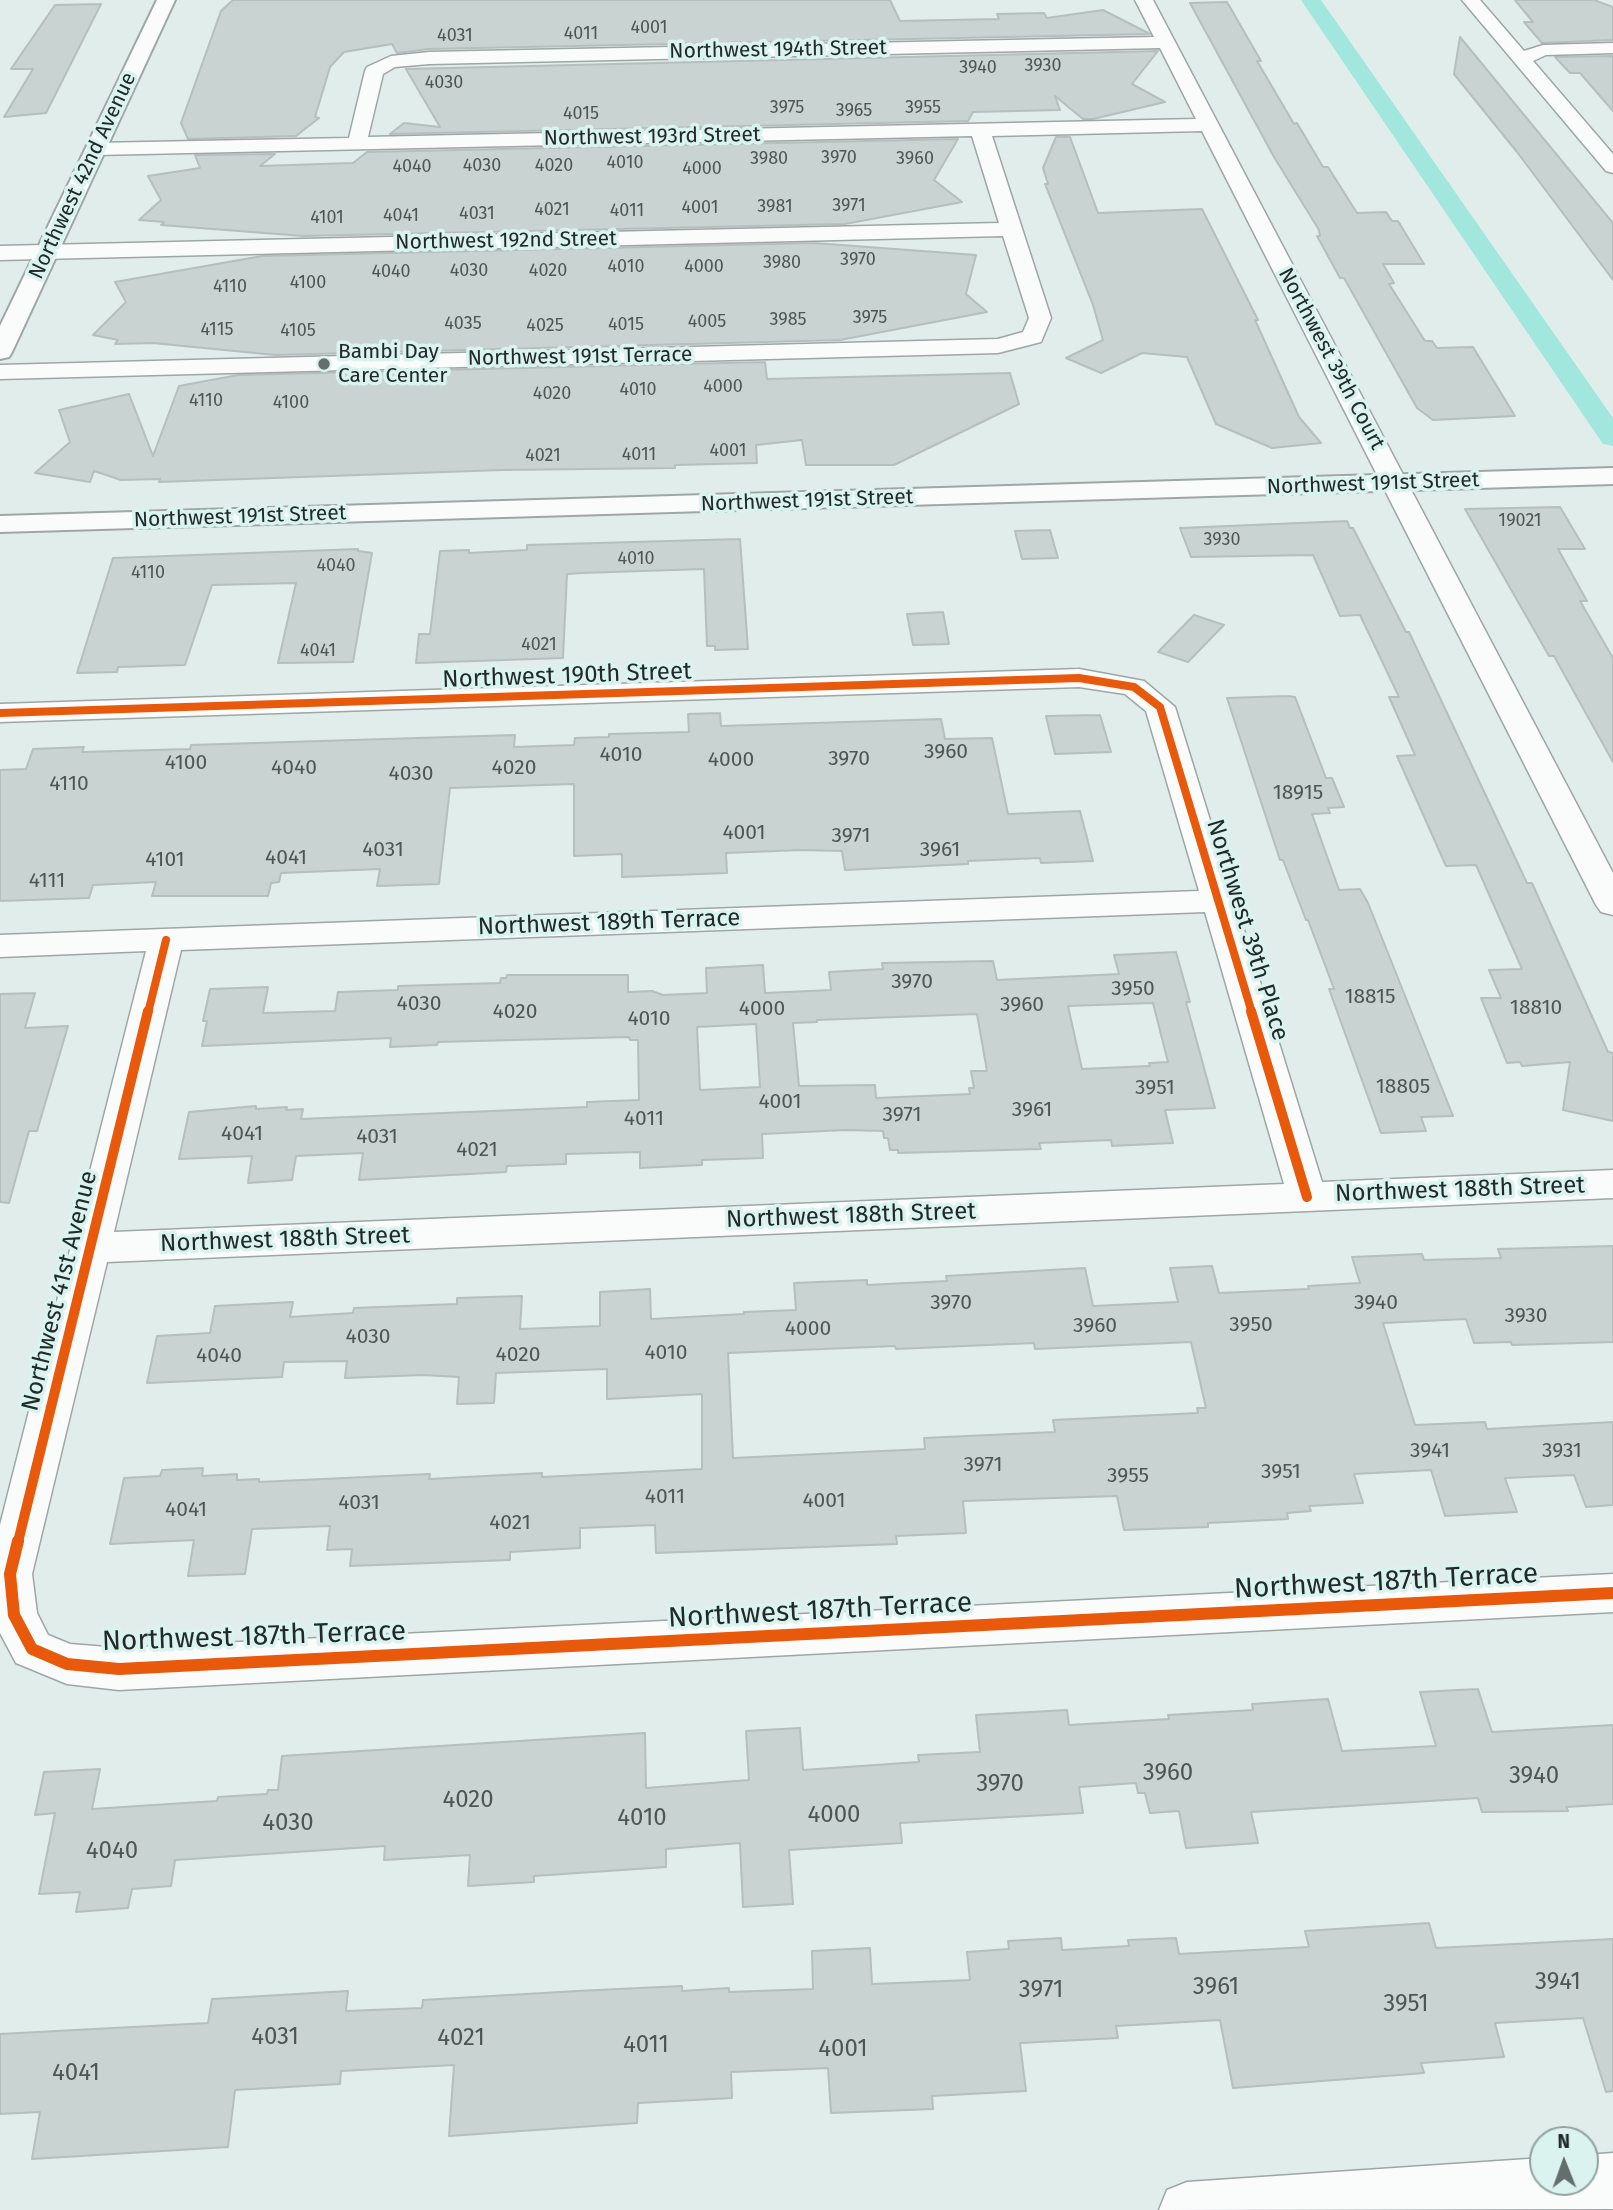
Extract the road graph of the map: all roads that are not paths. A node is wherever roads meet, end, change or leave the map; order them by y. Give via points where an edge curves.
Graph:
1 (166, 0) edge
2 (1144, 0) edge
3 (1472, 0) edge
4 (1166, 42) junction
5 (1613, 48) edge
6 (1523, 58) junction
7 (1209, 125) junction
8 (980, 130) junction
9 (357, 144) junction
10 (96, 149) junction
11 (1613, 167) edge
12 (1011, 229) junction
13 (47, 252) junction
14 (0, 253) edge
15 (0, 352) edge
16 (0, 372) edge
17 (1600, 477) edge
18 (1396, 484) junction
19 (0, 524) edge
20 (1134, 687) joint
21 (0, 713) edge
22 (1219, 901) junction
23 (1613, 905) edge
24 (166, 940) junction
25 (0, 946) edge
26 (1613, 1184) edge
27 (1307, 1197) junction
28 (90, 1248) junction
29 (1613, 1593) edge
30 (32, 1649) joint
31 (1613, 2181) edge
32 (1187, 2210) edge

1 - 10 street, Northwest 42nd Avenue
2 - 4 street, Northwest 39th Court
3 - 6 street
4 - 7 street, Northwest 39th Court
4 - 9 street, Northwest 194th Street via 391,62 374,71
5 - 6 street via 1543,50
6 - 11 street
7 - 8 street, Northwest 193rd Street
7 - 18 street, Northwest 39th Court
8 - 9 street, Northwest 193rd Street
8 - 12 street
9 - 10 street, Northwest 193rd Street
10 - 13 street, Northwest 42nd Avenue
12 - 13 street, Northwest 192nd Street
12 - 16 street, Northwest 191st Terrace via 1040,318 1033,337 998,346
13 - 14 street, Northwest 192nd Street
13 - 15 street, Northwest 42nd Avenue
17 - 18 street, Northwest 191st Street
18 - 19 street, Northwest 191st Street
18 - 23 street, Northwest 39th Court
20 - 21 street, Northwest 190th Street via 1079,678
20 - 22 street, Northwest 39th Place via 1160,707
22 - 24 street, Northwest 189th Terrace
22 - 27 street, Northwest 39th Place
24 - 25 street, Northwest 189th Terrace
24 - 28 street, Northwest 41st Avenue
26 - 27 street, Northwest 188th Street
27 - 28 street, Northwest 188th Street
28 - 30 street, Northwest 41st Avenue via 10,1574 14,1615
29 - 30 street, Northwest 187th Terrace via 120,1669 67,1664
31 - 32 street

